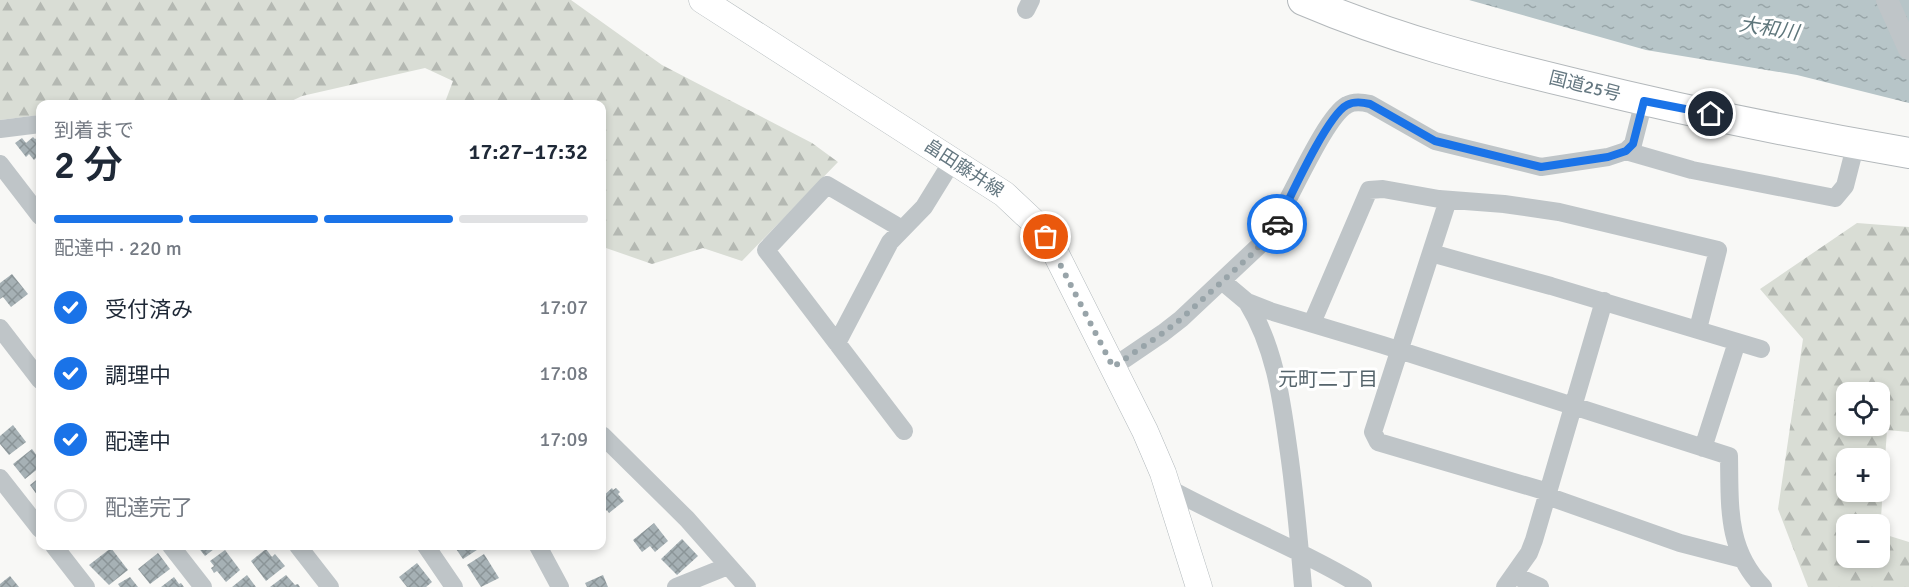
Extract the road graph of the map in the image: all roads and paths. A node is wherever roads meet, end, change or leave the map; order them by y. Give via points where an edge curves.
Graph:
1 (702, 0) edge
2 (1304, 0) edge
3 (1887, 0) edge
4 (1909, 49) edge
5 (1644, 101) junction
6 (36, 124) edge
7 (0, 129) edge
8 (1856, 143) junction
9 (1626, 151) junction
10 (1909, 153) edge
11 (952, 160) junction
12 (0, 164) edge
13 (1448, 200) junction
14 (36, 211) edge
15 (902, 229) junction
16 (1431, 253) junction
17 (1222, 282) junction
18 (1247, 302) junction
19 (1604, 302) junction
20 (1312, 323) junction
21 (0, 328) edge
22 (1698, 329) junction
23 (1737, 342) junction
24 (837, 343) junction
25 (1761, 349) dead end
26 (1400, 350) junction
27 (1113, 367) junction
28 (36, 375) edge
29 (1573, 406) junction
30 (904, 431) dead end
31 (606, 439) edge
32 (1703, 448) junction
33 (0, 478) edge
34 (1168, 488) junction
35 (1548, 494) junction
36 (36, 524) edge
37 (57, 550) edge
38 (174, 550) edge
39 (301, 550) edge
40 (429, 550) edge
41 (540, 550) edge
42 (1300, 553) junction
43 (1742, 559) junction
44 (728, 566) junction
45 (1509, 581) edge
46 (86, 587) edge
47 (203, 587) edge
48 (330, 587) edge
49 (454, 587) edge
50 (560, 587) edge
51 (676, 587) edge
52 (747, 587) edge
53 (1198, 587) edge
54 (1303, 587) edge
55 (1363, 587) edge
56 (1540, 587) edge
57 (1763, 587) edge

1 - 11 main road, 畠田藤井線
2 - 5 highway, 国道25号 via 1429,47
3 - 4 street
5 - 8 highway, 国道25号
5 - 9 street via 1633,144
6 - 7 street
8 - 9 street via 1845,186 1835,198 1692,170
8 - 10 highway, 国道25号
9 - 17 street via 1541,167 1435,141 1370,104 1347,105 1326,128 1276,226
11 - 15 street via 924,207
11 - 27 main road, 畠田藤井線 via 1004,194 1046,237
12 - 14 street
13 - 16 street
13 - 20 street via 1369,190
13 - 22 street via 1559,212 1718,250
15 - 24 street via 890,242
15 - 24 street via 827,185 766,250
16 - 19 street
16 - 26 street
17 - 18 street
17 - 27 street via 1163,333
18 - 20 street
18 - 42 street via 1265,338 1279,386
19 - 22 street
19 - 29 street
20 - 26 street
21 - 28 street
22 - 23 street
23 - 25 street
23 - 32 street
24 - 30 street
26 - 29 street
26 - 35 street via 1373,432 1378,442
27 - 34 main road, 畠田藤井線 via 1146,431
29 - 32 street
29 - 35 street
31 - 44 street
32 - 43 street via 1729,456 1732,529
33 - 36 street
34 - 42 street
34 - 53 main road, 畠田藤井線
35 - 43 street via 1680,543
35 - 45 street via 1529,553
37 - 46 street
38 - 47 street
39 - 48 street
40 - 49 street
41 - 50 street
42 - 54 street
42 - 55 street
43 - 57 street
44 - 51 street
44 - 52 street
45 - 56 street

